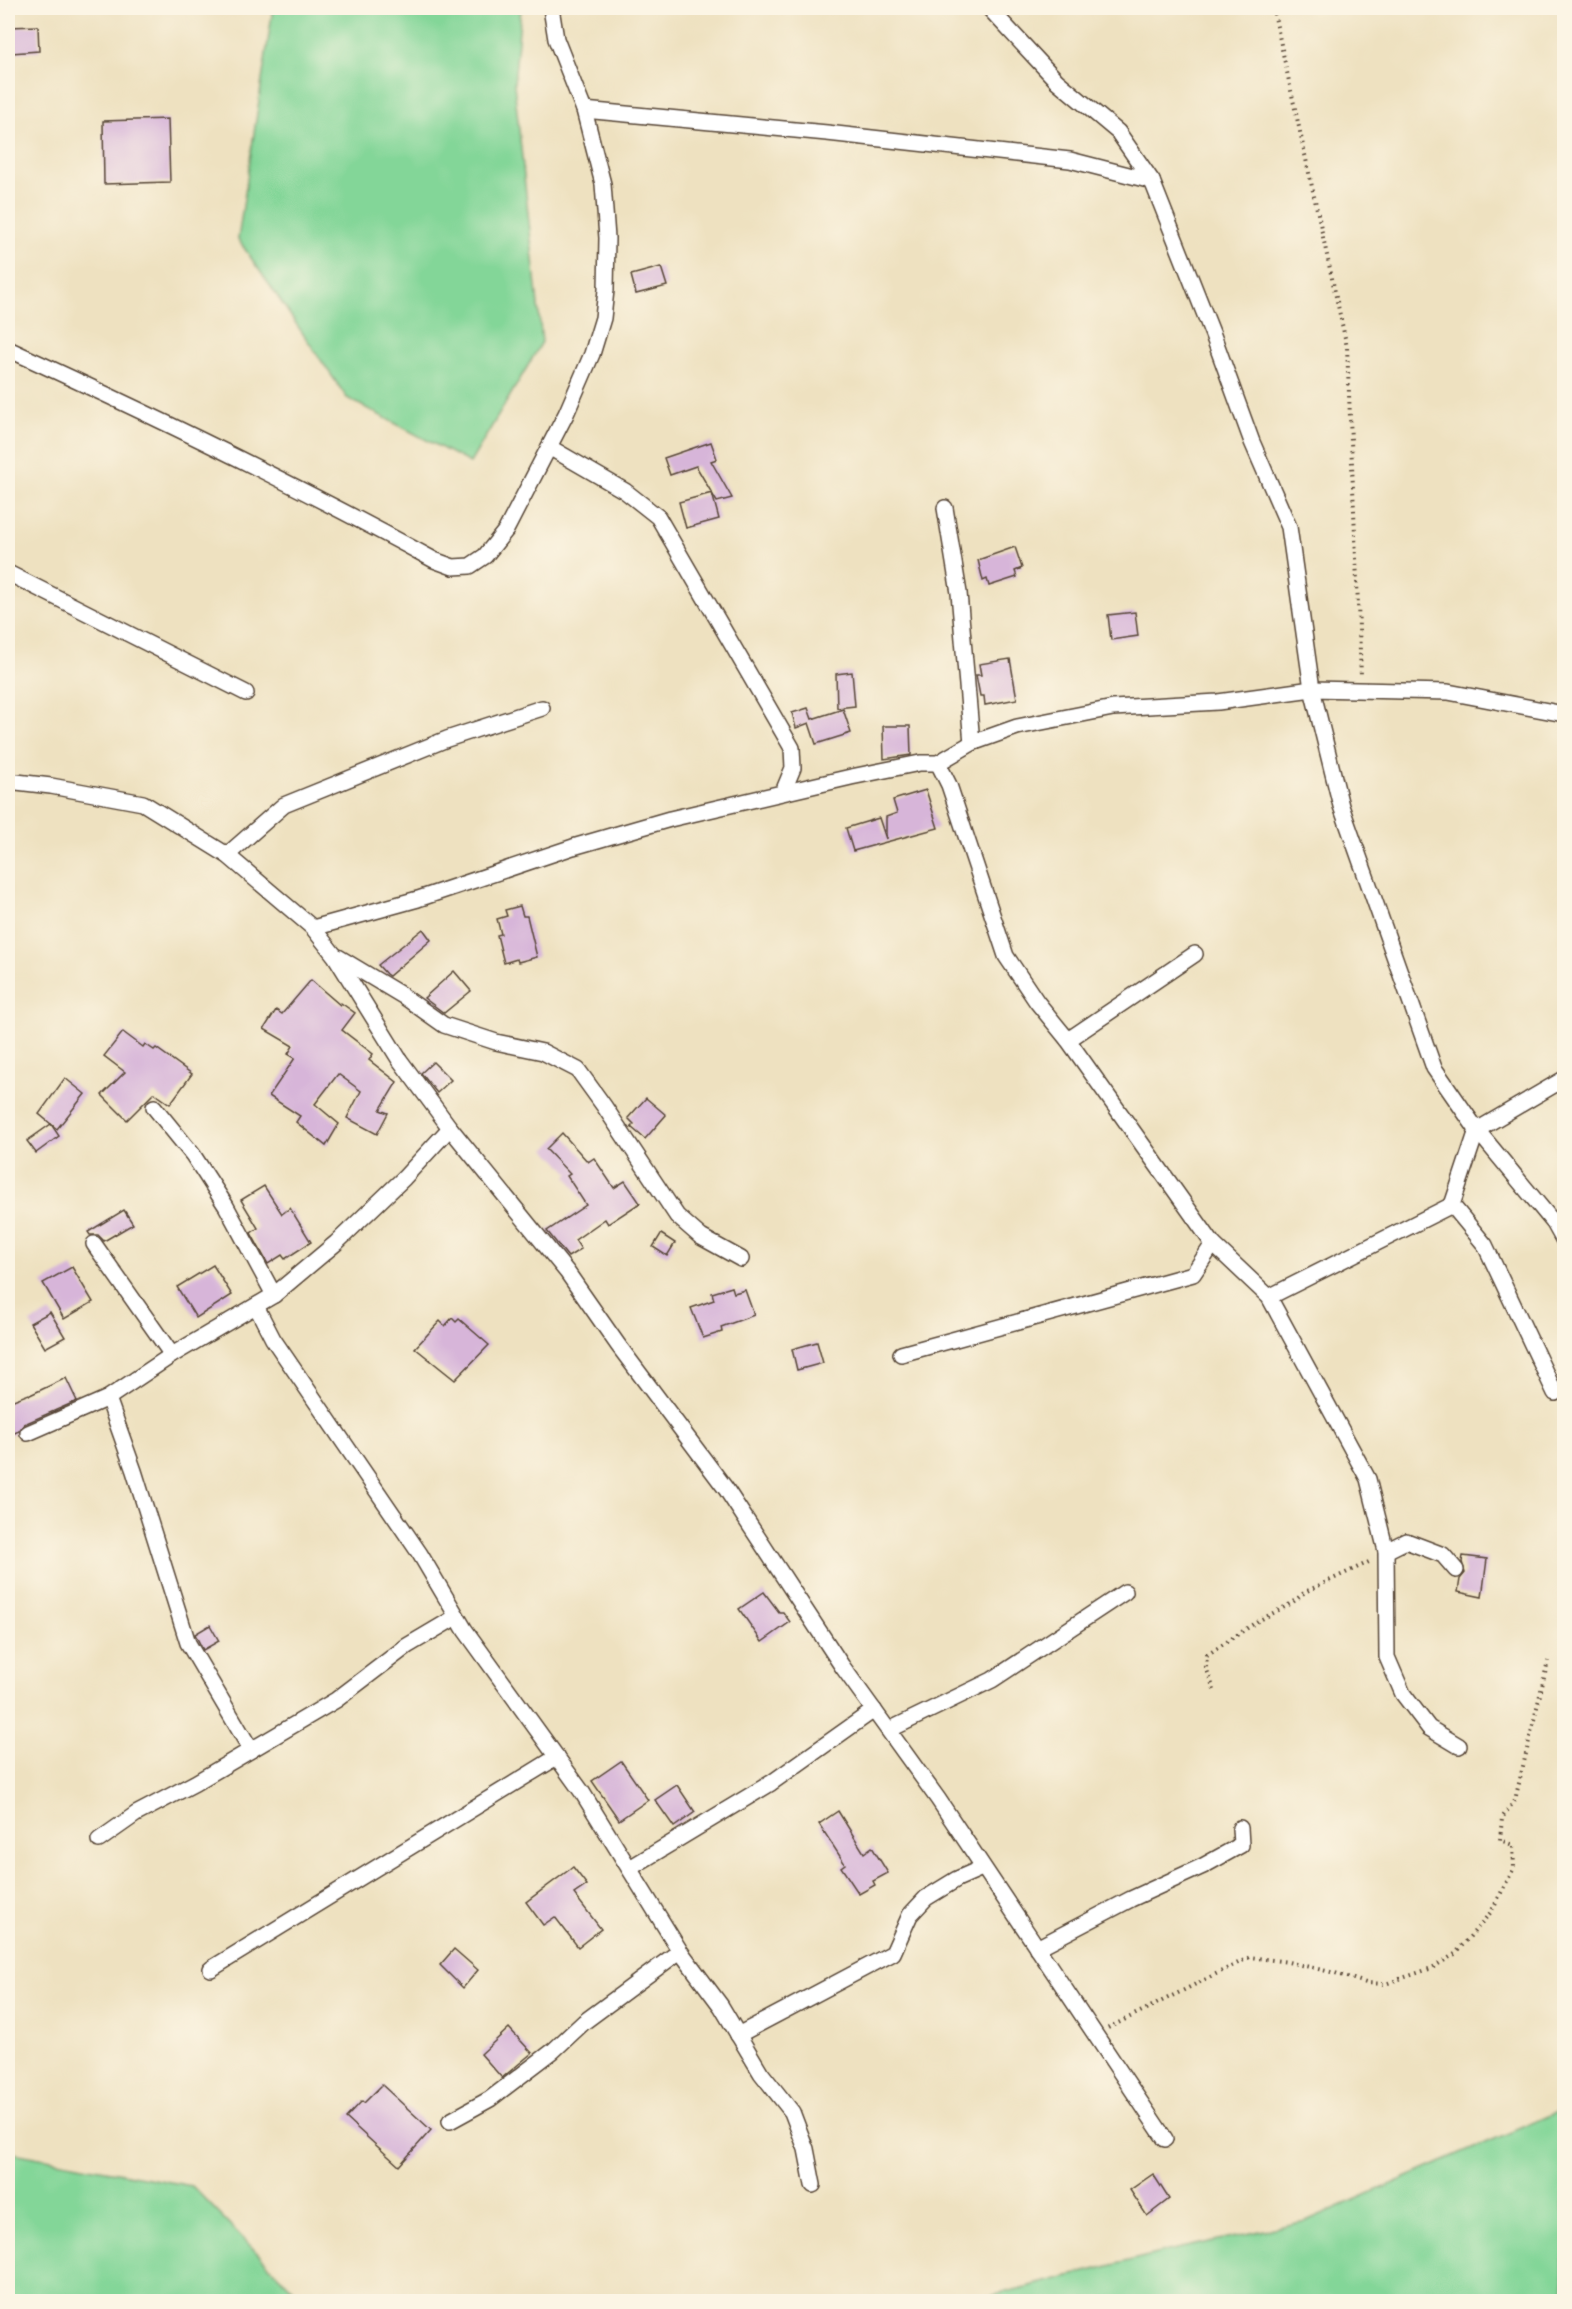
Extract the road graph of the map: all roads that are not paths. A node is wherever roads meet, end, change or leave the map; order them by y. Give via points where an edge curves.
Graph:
1 (551, 8) edge
2 (988, 8) edge
3 (584, 110) junction
4 (1152, 181) junction
5 (8, 349) edge
6 (549, 447) junction
7 (945, 508) dead end
8 (8, 573) edge
9 (1312, 689) junction
10 (246, 693) dead end
11 (543, 708) dead end
12 (1564, 714) edge
13 (972, 743) junction
14 (938, 763) junction
15 (8, 781) edge
16 (783, 792) junction
17 (227, 855) junction
18 (313, 928) junction
19 (1195, 954) dead end
20 (336, 956) junction
21 (1068, 1040) junction
22 (1564, 1079) edge
23 (154, 1107) dead end
24 (450, 1128) junction
25 (1477, 1130) junction
26 (1452, 1205) junction
27 (1564, 1241) edge
28 (94, 1244) dead end
29 (1213, 1244) junction
30 (741, 1258) dead end
31 (274, 1295) junction
32 (1269, 1298) junction
33 (256, 1306) junction
34 (901, 1354) dead end
35 (172, 1355) junction
36 (1555, 1393) dead end
37 (108, 1398) junction
38 (28, 1433) dead end
39 (1386, 1551) junction
40 (1456, 1570) dead end
41 (1125, 1592) dead end
42 (456, 1617) junction
43 (874, 1710) junction
44 (889, 1730) junction
45 (1460, 1746) dead end
46 (251, 1750) junction
47 (557, 1757) junction
48 (1240, 1828) dead end
49 (99, 1840) dead end
50 (630, 1868) junction
51 (982, 1868) junction
52 (1037, 1948) junction
53 (680, 1951) junction
54 (210, 1969) dead end
55 (738, 2035) junction
56 (450, 2121) dead end
57 (1166, 2139) dead end
58 (813, 2185) dead end

1 - 3 street via 556,39
2 - 4 street via 1057,81 1118,132
3 - 4 street via 1071,160
3 - 6 street via 603,184 606,290 603,318 592,354
4 - 9 street via 1251,442 1289,527
5 - 6 street via 260,469 453,567 470,566 485,556 506,530
6 - 16 street via 625,491 658,517 792,748 794,768
7 - 13 street via 959,593
8 - 10 street
9 - 12 street via 1448,692
9 - 13 street via 1218,702 1113,708 1017,727
9 - 25 street via 1341,806 1434,1068
11 - 17 street via 447,740 284,805
13 - 14 street
14 - 16 street via 920,763
14 - 21 street via 949,785 1006,956
15 - 17 street via 143,803
16 - 18 street via 573,847 418,899
17 - 18 street
18 - 20 street
19 - 21 street
20 - 24 street via 399,1059
20 - 30 street via 444,1025 543,1052 578,1070 677,1216 701,1237
21 - 29 street
22 - 25 street
23 - 31 street via 193,1155 226,1206
24 - 31 street via 336,1243
24 - 43 street via 567,1272 726,1489
25 - 26 street
25 - 27 street via 1554,1223
26 - 32 street
26 - 36 street via 1485,1245
28 - 35 street
29 - 32 street
29 - 34 street via 1193,1275
31 - 33 street
32 - 39 street via 1368,1479
33 - 35 street
33 - 42 street via 273,1339 420,1554
35 - 37 street
37 - 38 street
37 - 46 street via 188,1643
39 - 40 street via 1406,1541 1443,1555
39 - 45 street via 1387,1657 1403,1694 1429,1728
41 - 44 street via 992,1680
42 - 46 street via 407,1646 336,1700
42 - 47 street
43 - 44 street
43 - 50 street via 771,1783
44 - 51 street
46 - 49 street via 136,1814
47 - 50 street
47 - 54 street
48 - 52 street via 1241,1845
50 - 53 street
51 - 52 street
51 - 55 street via 926,1899 910,1915 893,1953
52 - 57 street
53 - 55 street
53 - 56 street via 490,2099
55 - 58 street via 792,2112 806,2149

